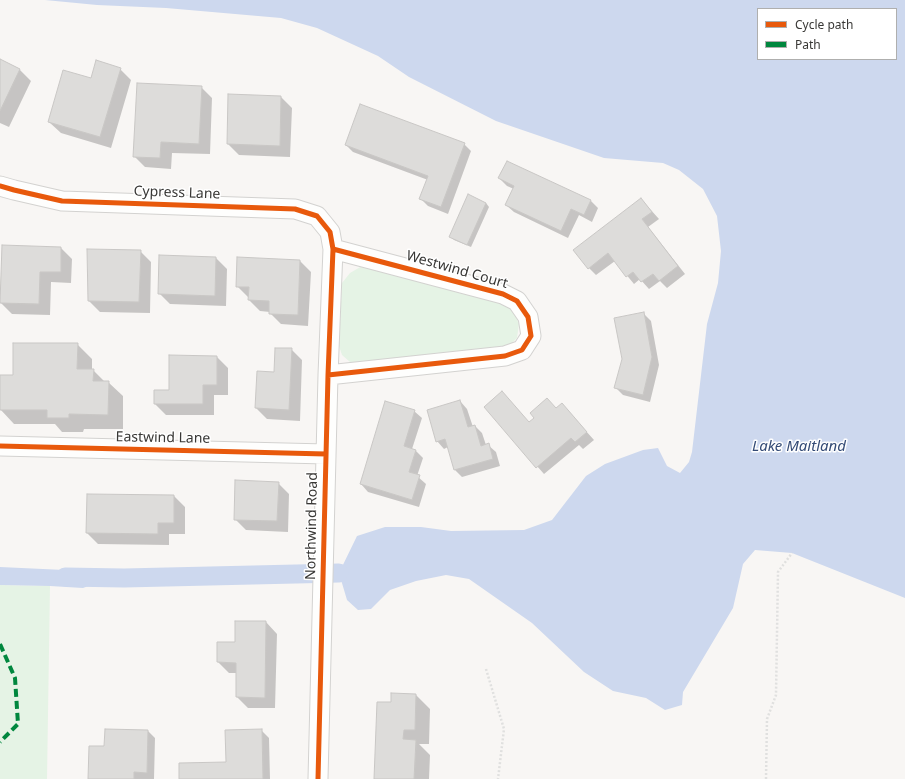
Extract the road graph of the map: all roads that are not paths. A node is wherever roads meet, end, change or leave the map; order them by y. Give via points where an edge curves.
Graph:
1 (0, 186) edge
2 (333, 249) junction
3 (328, 375) junction
4 (0, 446) edge
5 (326, 454) junction
6 (318, 779) edge

1 - 2 street, Cypress Lane via 62,201 295,209 317,216 330,232
2 - 3 street, Northwind Road
2 - 3 street, Westwind Court via 503,294 517,302 528,316 530,336 522,350 505,356
3 - 5 street, Northwind Road
4 - 5 street, Eastwind Lane
5 - 6 street, Northwind Road

